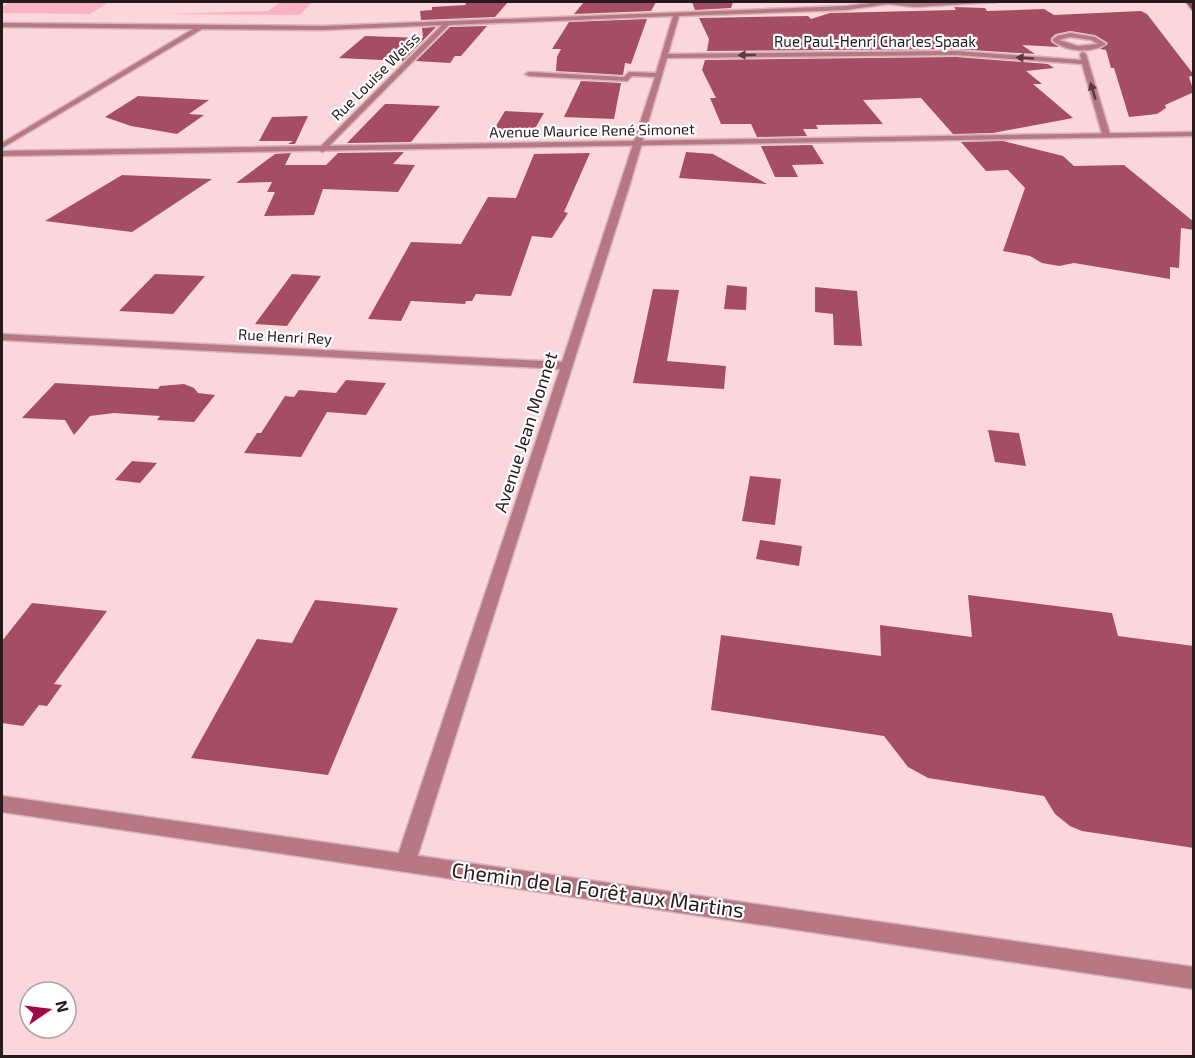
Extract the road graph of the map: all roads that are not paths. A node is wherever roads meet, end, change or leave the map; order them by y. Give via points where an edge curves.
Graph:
1 (887, 2) edge
2 (993, 2) edge
3 (1189, 2) edge
4 (1194, 9) edge
5 (677, 14) junction
6 (92, 20) dead end
7 (444, 23) junction
8 (2, 26) edge
9 (82, 26) junction
10 (199, 28) junction
11 (1082, 48) junction
12 (665, 56) junction
13 (1084, 62) junction
14 (529, 74) dead end
15 (659, 75) junction
16 (1194, 132) edge
17 (1106, 134) junction
18 (639, 143) junction
19 (2, 146) edge
20 (323, 149) junction
21 (2, 154) edge
22 (2, 337) edge
23 (567, 366) junction
24 (2, 804) edge
25 (406, 861) junction
26 (1194, 978) edge

1 - 2 street
1 - 5 street via 846,8
3 - 4 main road
5 - 7 street
5 - 12 street, Avenue Jean Monnet
6 - 9 street
7 - 10 street
7 - 20 street, Rue Louise Weiss
8 - 9 street
9 - 10 street
10 - 19 street
11 - 11 street via 1103,44 1078,36 1055,40
11 - 13 street
13 -> 12 street, Rue Paul-Henri Charles Spaak via 956,53
12 - 15 street, Avenue Jean Monnet
17 -> 13 street
14 - 15 street via 627,79 629,74
15 - 18 street, Avenue Jean Monnet
16 - 17 street, Avenue Maurice René Simonet
17 - 18 street, Avenue Maurice René Simonet
18 - 20 street, Avenue Maurice René Simonet
18 - 23 street, Avenue Jean Monnet
20 - 21 street, Avenue Maurice René Simonet
22 - 23 street, Rue Henri Rey
23 - 25 street, Avenue Jean Monnet
24 - 25 street, Chemin de la Forêt aux Martins
25 - 26 street, Chemin de la Forêt aux Martins

